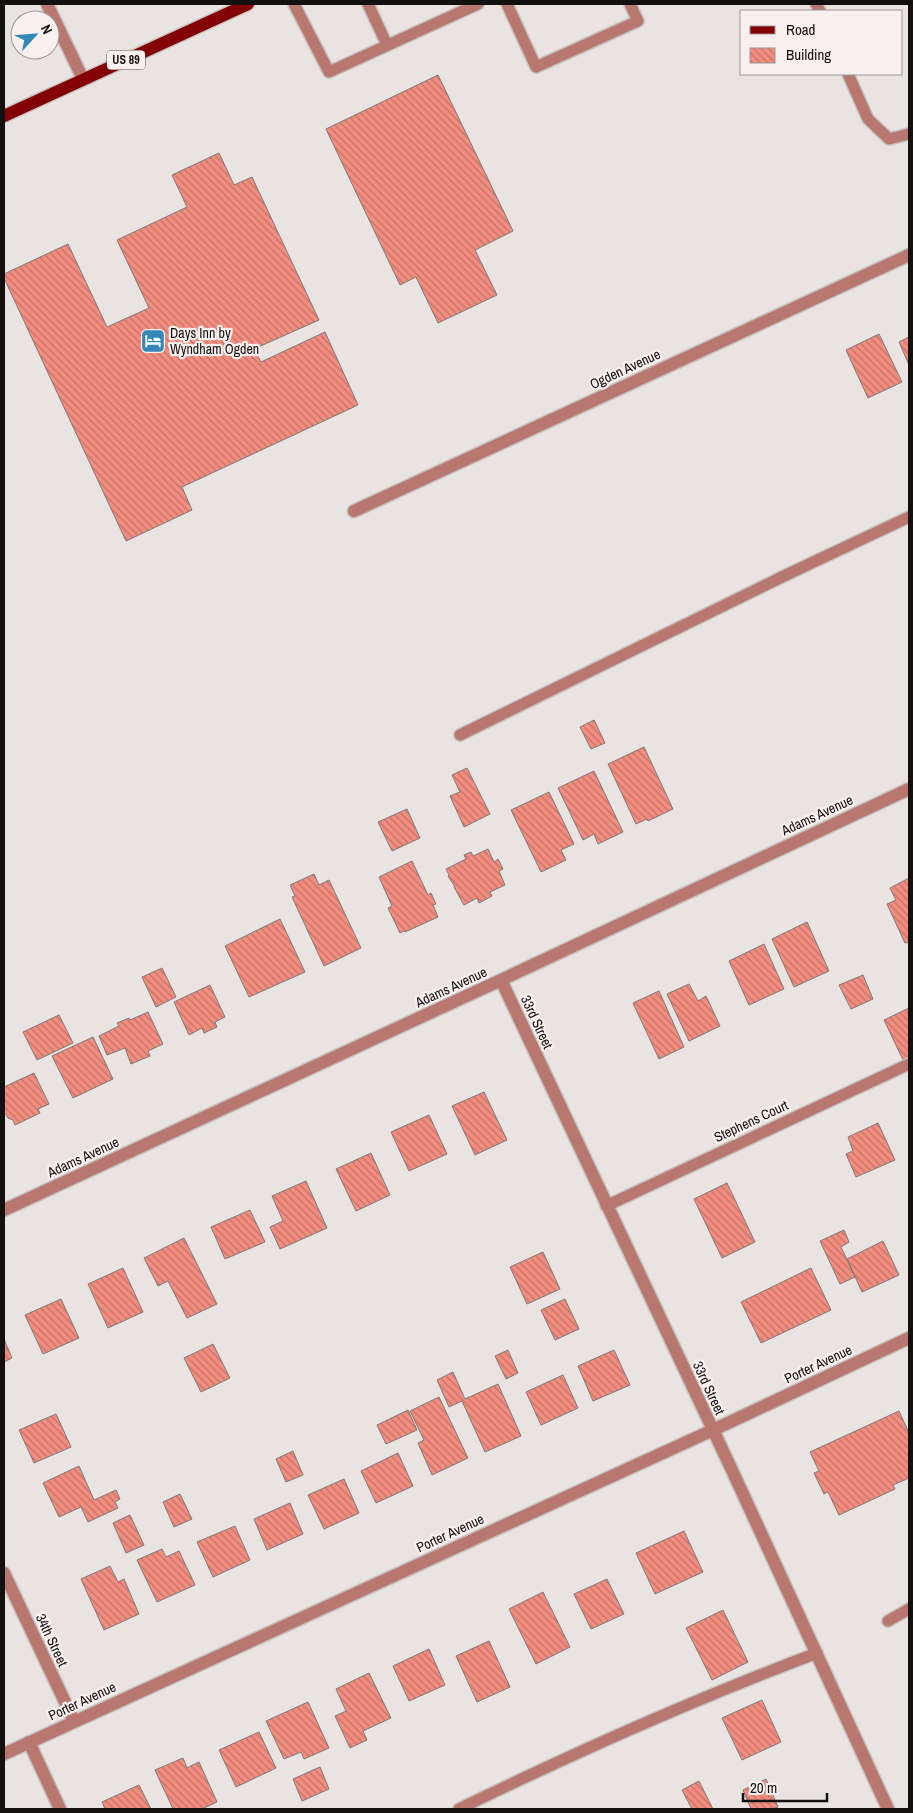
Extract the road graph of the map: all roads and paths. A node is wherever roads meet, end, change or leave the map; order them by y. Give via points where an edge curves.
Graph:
1 (47, 4) edge
2 (248, 4) edge
3 (294, 4) edge
4 (368, 4) edge
5 (478, 4) edge
6 (507, 4) edge
7 (630, 4) edge
8 (387, 45) junction
9 (848, 75) edge
10 (83, 79) junction
11 (4, 116) edge
12 (909, 134) edge
13 (909, 255) edge
14 (354, 511) dead end
15 (909, 517) edge
16 (460, 735) dead end
17 (909, 789) edge
18 (501, 980) junction
19 (909, 1064) edge
20 (606, 1206) junction
21 (4, 1210) edge
22 (909, 1338) edge
23 (713, 1430) junction
24 (4, 1573) edge
25 (909, 1608) edge
26 (888, 1621) dead end
27 (817, 1653) junction
28 (74, 1721) junction
29 (29, 1742) junction
30 (4, 1754) edge
31 (60, 1809) edge
32 (459, 1809) edge
33 (888, 1809) edge

1 - 10 street
2 - 10 main road, US 89
3 - 8 lane via 329,72
4 - 8 lane
5 - 8 lane
6 - 7 lane via 536,67 638,21
9 - 12 lane via 868,119 889,139
10 - 11 main road, US 89
13 - 14 street, Ogden Avenue
15 - 16 lane
17 - 18 street, Adams Avenue
18 - 20 street, 33rd Street
18 - 21 street, Adams Avenue
19 - 20 lane, Stephens Court
20 - 23 street, 33rd Street
22 - 23 street, Porter Avenue
23 - 27 street, 33rd Street
23 - 28 street, Porter Avenue
24 - 28 street, 34th Street
25 - 26 lane
27 - 32 lane via 674,1711
27 - 33 street, 33rd Street
28 - 29 street, Porter Avenue
29 - 30 street, Porter Avenue
29 - 31 street

